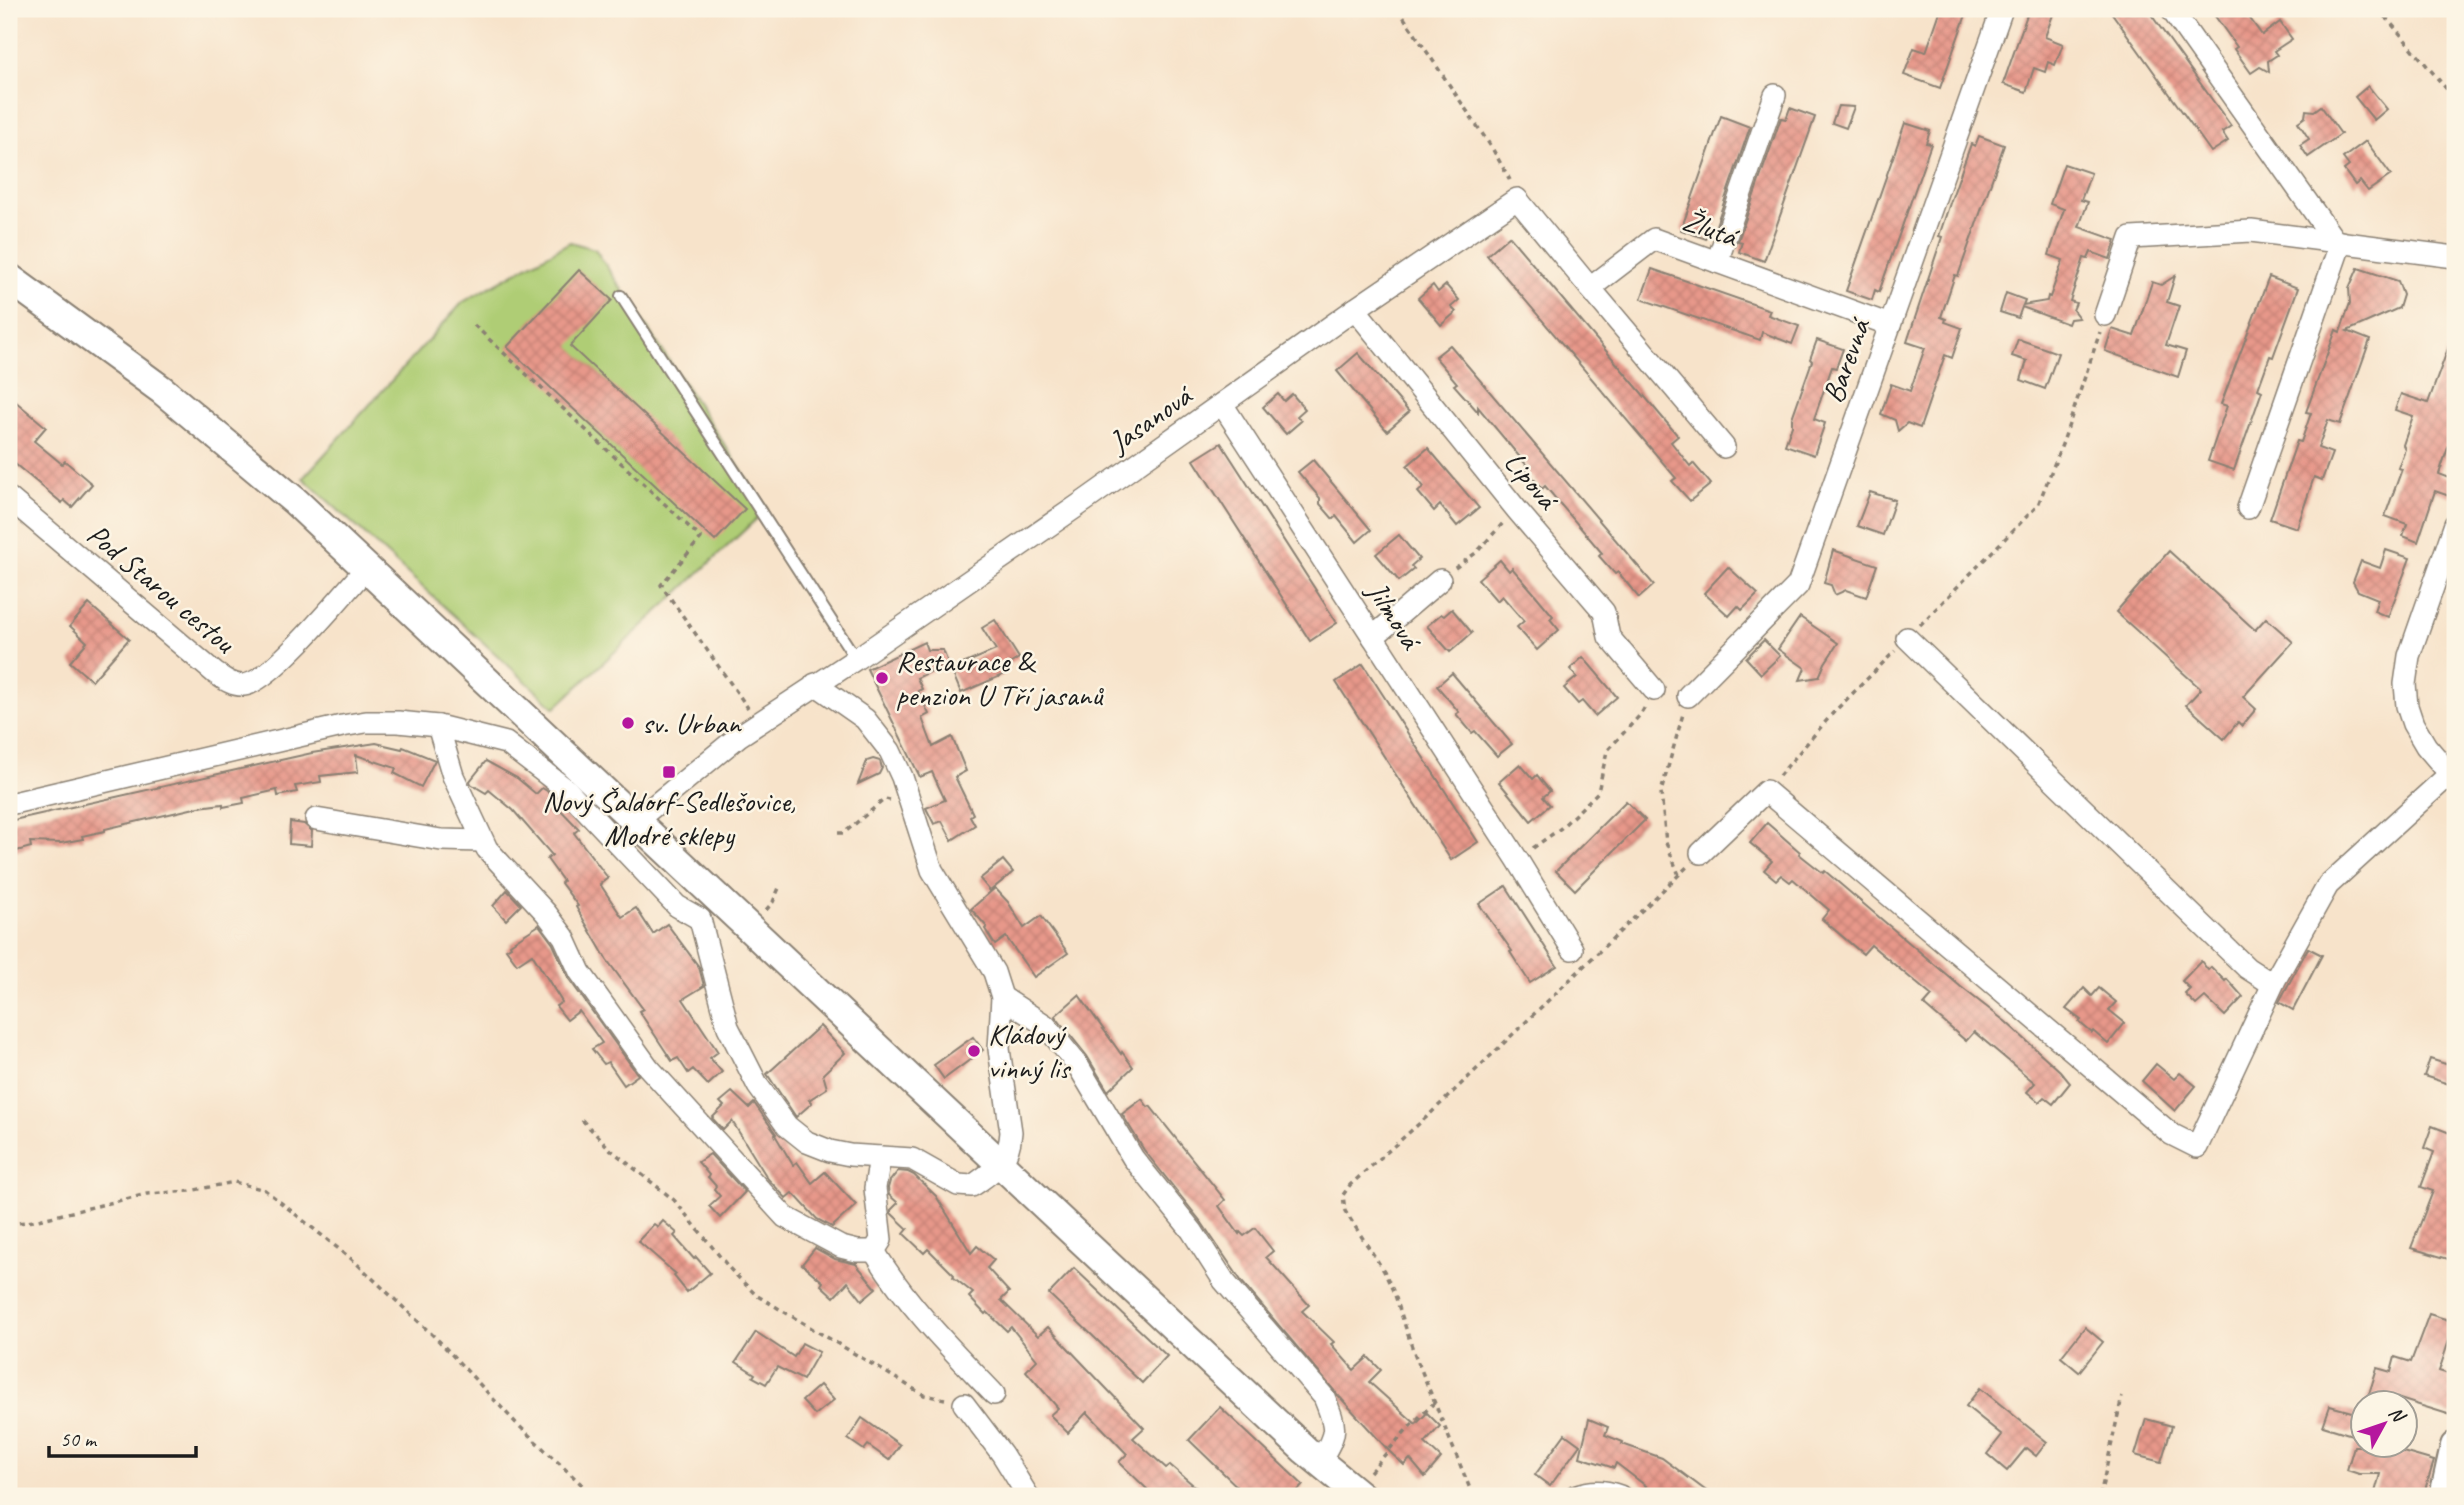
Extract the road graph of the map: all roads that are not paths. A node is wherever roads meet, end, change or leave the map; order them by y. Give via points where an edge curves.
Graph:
1 (2002, 9) edge
2 (2171, 9) edge
3 (1775, 95) dead end
4 (2337, 241) junction
5 (2455, 257) edge
6 (1717, 262) junction
7 (9, 278) edge
8 (1590, 288) junction
9 (621, 296) dead end
10 (1355, 309) junction
11 (2105, 315) road end
12 (1890, 325) junction
13 (1222, 404) junction
14 (1724, 447) dead end
15 (9, 498) edge
16 (2248, 508) dead end
17 (2455, 524) edge
18 (367, 567) junction
19 (1440, 580) road end
20 (1373, 636) junction
21 (1907, 638) road end
22 (856, 659) junction
23 (815, 684) junction
24 (1654, 690) road end
25 (1688, 696) road end
26 (438, 726) junction
27 (2452, 775) edge
28 (9, 804) edge
29 (316, 819) dead end
30 (636, 820) junction
31 (482, 842) junction
32 (1701, 853) road end
33 (724, 902) junction
34 (700, 919) junction
35 (1572, 949) dead end
36 (2272, 984) junction
37 (1002, 997) junction
38 (880, 1157) junction
39 (1002, 1164) junction
40 (874, 1251) junction
41 (994, 1394) dead end
42 (964, 1404) road end
43 (2455, 1446) edge
44 (1319, 1463) junction
45 (1357, 1493) edge
46 (1028, 1496) edge
47 (1575, 1496) edge
48 (1620, 1496) edge
49 (2444, 1496) edge

1 - 12 street, Barevná
2 - 4 street
3 - 6 street
4 - 5 street
4 - 11 street via 2251,231 2131,238
4 - 16 street
6 - 8 street, Žlutá via 1654,239
6 - 12 street, Žlutá
7 - 18 main road via 192,415
8 - 10 street, Jasanová via 1517,198
8 - 14 street
9 - 22 lane
10 - 13 street, Jasanová
10 - 24 street, Lipová via 1604,612 1609,637
12 - 25 street, Barevná via 1798,585
13 - 20 street, Jilmová
13 - 22 street, Jasanová
15 - 18 street, Pod Starou cestou via 215,673 235,684 253,683 272,668
17 - 27 street via 2409,656 2405,684 2413,724
18 - 30 main road
19 - 20 street
20 - 35 street, Jilmová
21 - 36 street via 2247,968
22 - 23 street, Jasanová
23 - 30 street, Jasanová via 724,747
23 - 37 street via 874,728 897,763 932,870 994,972
26 - 28 street via 380,721 342,726
26 - 31 street via 453,776
26 - 34 street via 506,743 567,790 677,906
27 - 36 street via 2328,885
29 - 31 street via 441,840
30 - 33 main road
31 - 40 street via 564,937 580,972 648,1067 785,1217 841,1247
32 - 36 street via 1766,791 2171,1134 2197,1147
33 - 34 street
33 - 39 main road
34 - 38 street via 728,1027 758,1086 787,1126 807,1142 831,1151
37 - 39 street via 999,1049 1011,1132
37 - 44 street via 1045,1025 1077,1064 1133,1157 1192,1231 1224,1281 1324,1397 1335,1433
38 - 39 street via 912,1159 958,1185 972,1186
38 - 40 street via 875,1188 881,1240
39 - 44 main road
40 - 41 street via 949,1348
42 - 46 street
43 - 49 main road
44 - 45 main road
47 - 48 street via 1588,1491

